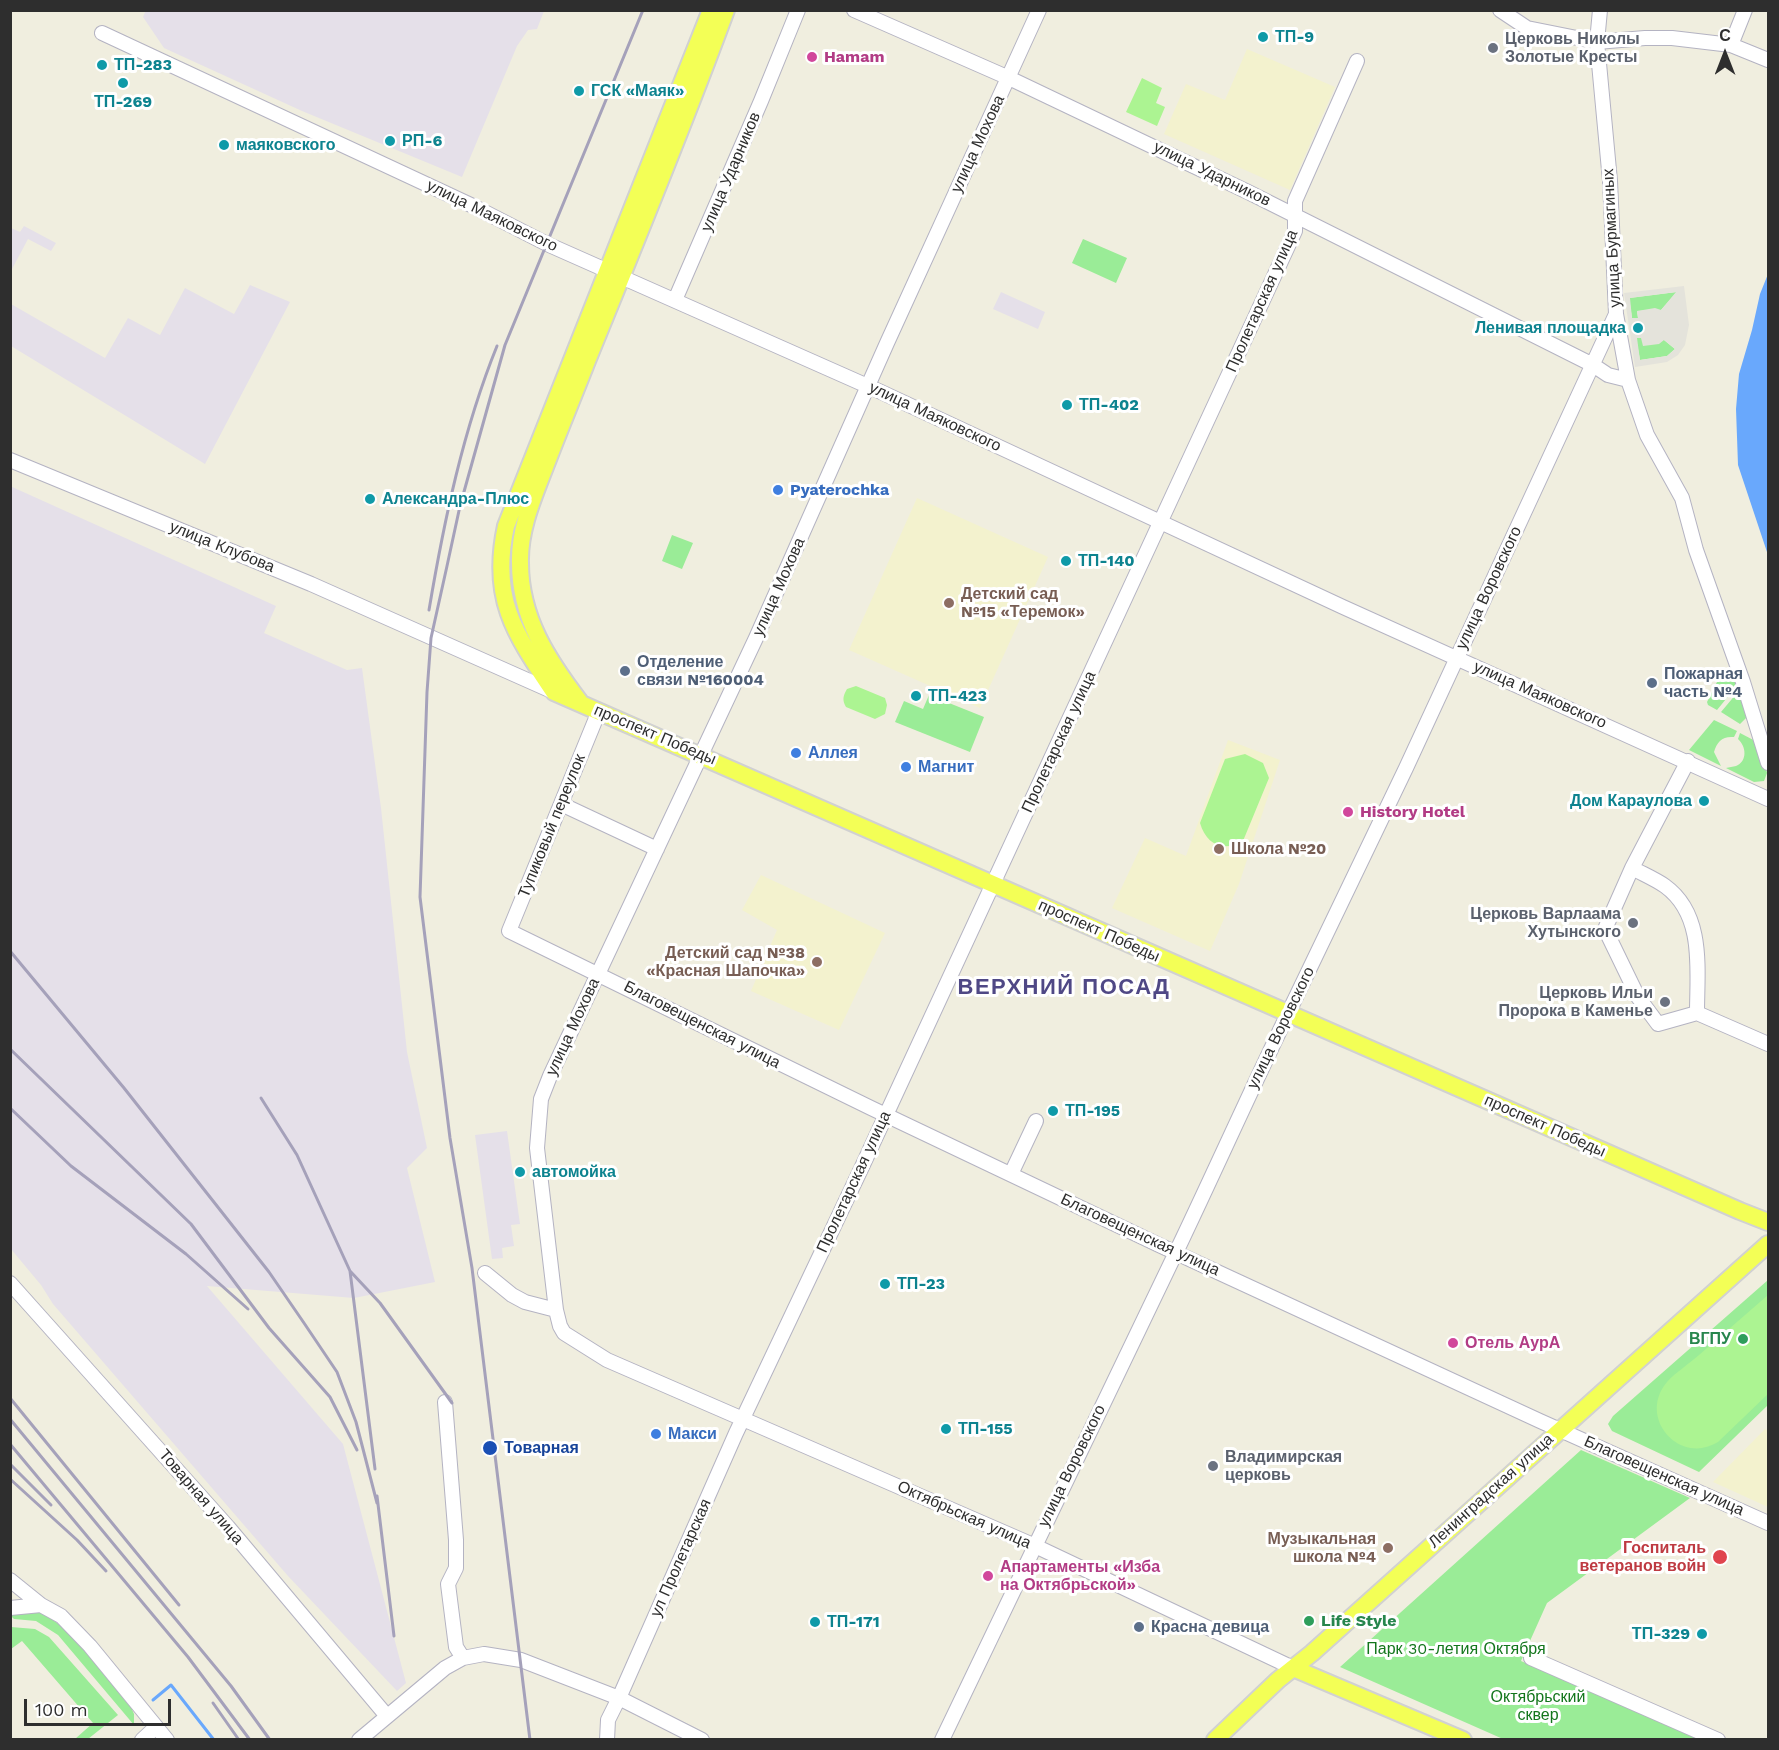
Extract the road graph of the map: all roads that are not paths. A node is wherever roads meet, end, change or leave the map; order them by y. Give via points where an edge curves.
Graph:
1 (711, 10) edge
2 (726, 10) edge
3 (798, 10) edge
4 (854, 10) edge
5 (1039, 10) edge
6 (1500, 10) edge
7 (1600, 10) edge
8 (1745, 10) edge
9 (102, 33) dead end
10 (1596, 42) junction
11 (1731, 45) junction
12 (1357, 60) dead end
13 (1768, 60) edge
14 (1009, 78) junction
15 (1296, 215) junction
16 (615, 274) junction
17 (675, 300) junction
18 (1616, 314) junction
19 (1593, 365) junction
20 (1628, 380) junction
21 (868, 386) junction
22 (10, 460) edge
23 (1161, 521) junction
24 (431, 638) joint
25 (1457, 658) junction
26 (554, 692) junction
27 (581, 704) junction
28 (599, 711) junction
29 (702, 756) junction
30 (1688, 761) junction
31 (1768, 763) edge
32 (1768, 799) edge
33 (561, 804) junction
34 (657, 849) junction
35 (1632, 868) junction
36 (993, 884) junction
37 (518, 935) joint
38 (598, 973) junction
39 (1697, 1013) junction
40 (1288, 1014) junction
41 (1768, 1044) edge
42 (886, 1115) junction
43 (1036, 1120) dead end
44 (1011, 1174) junction
45 (1768, 1222) edge
46 (1768, 1244) edge
47 (1175, 1252) junction
48 (485, 1273) dead end
49 (10, 1283) edge
50 (556, 1310) junction
51 (445, 1402) dead end
52 (743, 1418) junction
53 (1560, 1429) junction
54 (1768, 1523) edge
55 (1033, 1545) junction
56 (10, 1580) edge
57 (41, 1605) junction
58 (10, 1608) edge
59 (462, 1658) junction
60 (1531, 1658) dead end
61 (1293, 1668) junction
62 (620, 1698) junction
63 (386, 1715) junction
64 (156, 1727) junction
65 (142, 1740) edge
66 (167, 1740) edge
67 (359, 1740) edge
68 (608, 1740) edge
69 (702, 1740) edge
70 (942, 1740) edge
71 (1215, 1740) edge
72 (1463, 1740) edge
73 (1718, 1740) edge

1 - 16 main road
2 - 16 main road
3 - 17 street, улица Ударников
4 - 14 street, улица Ударников
5 - 14 street, улица Мохова
6 - 10 street via 1527,28
7 - 10 street, улица Бурмагиных
8 - 11 street
9 - 16 street, улица Маяковского
10 - 11 street via 1672,38
10 - 18 street, улица Бурмагиных via 1610,181
11 - 13 street
12 - 15 street, Пролетарская улица via 1295,201
14 - 15 street, улица Ударников
14 - 21 street, улица Мохова
15 - 19 street, улица Ударников
15 - 23 street, Пролетарская улица via 1295,231
16 - 17 street, улица Маяковского
16 - 26 main road via 516,496 501,551 502,590 511,621
16 - 27 main road via 532,498 520,549 520,583 530,621 540,644
17 - 21 street, улица Маяковского
18 - 19 street, улица Воровского
18 - 20 street, улица Бурмагиных
19 - 20 street, улица Ударников via 1608,375
19 - 25 street, улица Воровского
20 - 31 street, улица Бурмагиных via 1647,435 1682,498
21 - 23 street, улица Маяковского
21 - 29 street, улица Мохова
22 - 24 street, улица Клубова via 311,584
23 - 25 street, улица Маяковского
23 - 36 street, Пролетарская улица
24 - 26 street, проспект Победы
25 - 30 street, улица Маяковского
25 - 40 street, улица Воровского
26 - 27 main road, проспект Победы
27 - 28 main road, проспект Победы
28 - 29 main road, проспект Победы
28 - 33 street, Тупиковый переулок
29 - 34 street, улица Мохова
29 - 36 main road, проспект Победы
30 - 32 street, улица Маяковского
30 - 35 street
33 - 34 street
33 - 37 street, Тупиковый переулок via 509,931
34 - 38 street, улица Мохова
35 - 39 street via 1671,891 1694,932 1698,947
35 - 39 street via 1605,929 1638,997 1658,1024
36 - 40 main road, проспект Победы
36 - 42 street, Пролетарская улица
37 - 38 street, Благовещенская улица
38 - 42 street, Благовещенская улица
38 - 50 street, улица Мохова via 550,1076 538,1123 537,1148
39 - 41 street
40 - 45 main road, проспект Победы
40 - 47 street, улица Воровского
42 - 44 street, Благовещенская улица
42 - 52 street, Пролетарская улица
43 - 44 street
44 - 47 street, Благовещенская улица
46 - 53 main road, Ленинградская улица
47 - 53 street, Благовещенская улица
47 - 55 street, улица Воровского
48 - 50 street via 525,1302
49 - 63 street, Товарная улица via 228,1527
50 - 52 street, Октябрьская улица via 564,1333 607,1360
51 - 59 street via 456,1540 456,1568 447,1584 456,1647
52 - 55 street, Октябрьская улица
52 - 62 street, ул Пролетарская
53 - 54 street, Благовещенская улица
53 - 61 main road, Ленинградская улица
55 - 61 street, Октябрьская улица
55 - 70 street, улица Воровского
56 - 57 street
57 - 58 street
57 - 64 street via 61,1616 90,1646
59 - 62 street via 484,1654 521,1660
59 - 63 street
60 - 73 street
61 - 71 main road, Ленинградская улица
61 - 72 main road, Октябрьская улица
62 - 68 street, ул Пролетарская via 608,1720
62 - 69 street
63 - 67 street
64 - 65 street
64 - 66 street

